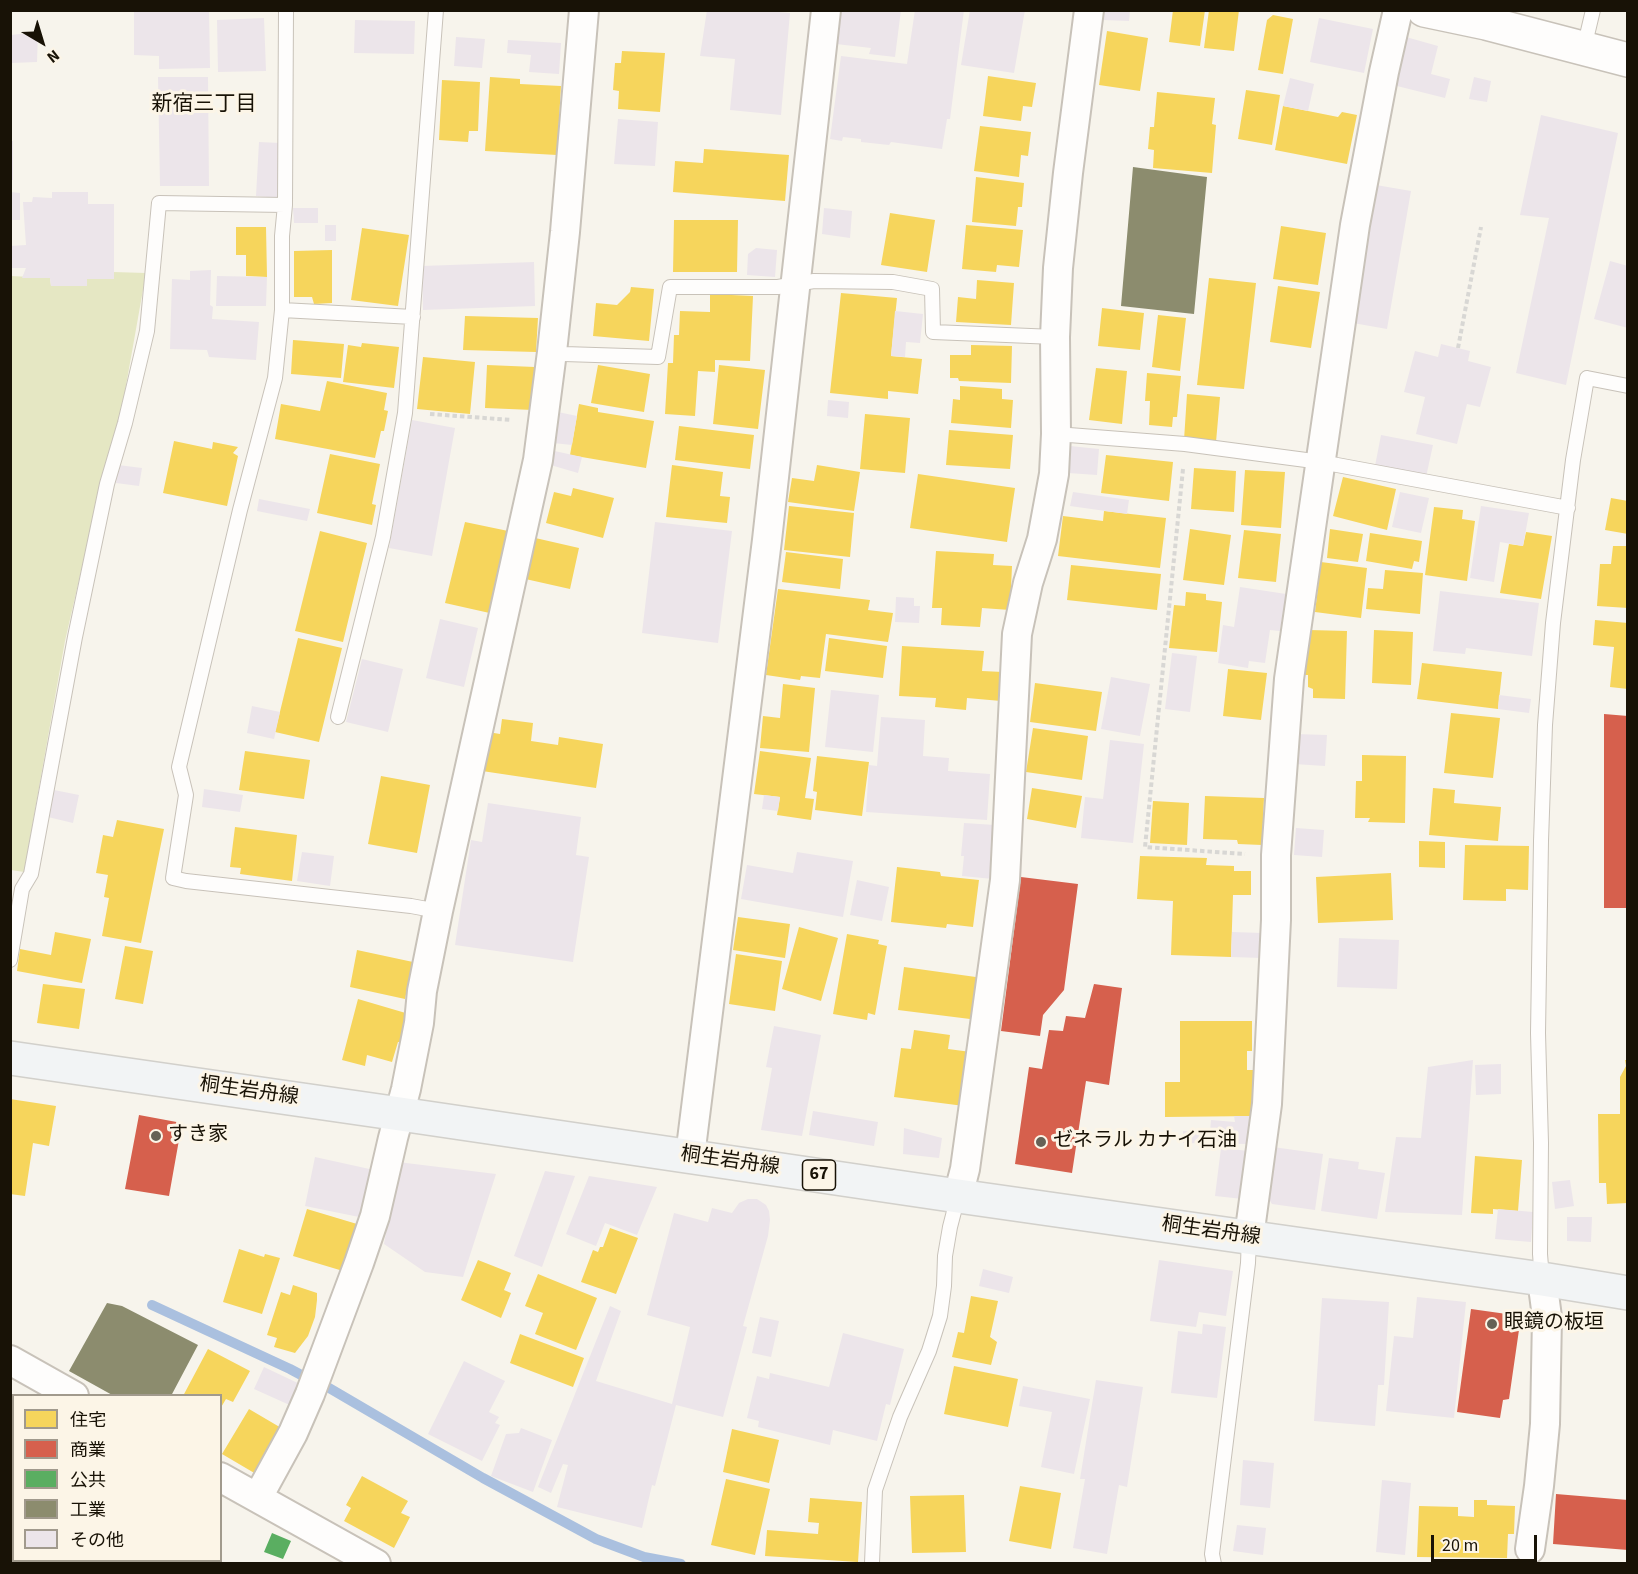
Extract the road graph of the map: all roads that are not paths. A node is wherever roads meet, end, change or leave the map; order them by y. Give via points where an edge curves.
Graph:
1 (286, 10) edge
2 (436, 10) edge
3 (584, 10) edge
4 (826, 10) edge
5 (1089, 10) edge
6 (1398, 10) edge
7 (1424, 10) edge
8 (1593, 10) edge
9 (1457, 14) edge
10 (1584, 48) junction
11 (1628, 60) edge
12 (285, 206) junction
13 (797, 284) junction
14 (282, 310) junction
15 (413, 317) junction
16 (1055, 337) junction
17 (552, 352) junction
18 (1628, 386) edge
19 (1056, 434) junction
20 (1321, 462) junction
21 (1568, 508) junction
22 (338, 717) dead end
23 (438, 911) junction
24 (10, 960) edge
25 (10, 1058) edge
26 (400, 1113) junction
27 (690, 1156) junction
28 (958, 1196) junction
29 (1249, 1237) junction
30 (1542, 1279) junction
31 (1628, 1293) edge
32 (10, 1360) edge
33 (72, 1394) edge
34 (222, 1478) edge
35 (258, 1497) junction
36 (1529, 1556) edge
37 (1213, 1559) edge
38 (376, 1563) edge
39 (872, 1563) edge

1 - 12 lane
2 - 15 lane
3 - 17 street
4 - 13 street
5 - 16 street via 1059,256
6 - 20 street via 1355,225
7 - 9 street
8 - 10 lane
9 - 10 street
10 - 11 street
12 - 14 lane
12 - 24 lane via 159,203 147,331 107,484 31,874 22,889
13 - 16 lane via 893,282 932,289 933,332
13 - 17 lane via 670,287 658,357
13 - 27 street
14 - 15 lane
14 - 23 lane via 275,378 179,767 186,795 173,878
15 - 22 lane via 405,412 383,537
16 - 19 street
17 - 23 street via 537,460
18 - 21 lane via 1587,378
19 - 20 lane via 1185,444
19 - 28 street via 1054,474 1042,539 1017,634 1005,880
20 - 21 lane
20 - 29 street via 1289,679 1276,855 1267,1104
21 - 30 lane via 1553,623 1540,841
23 - 26 street
25 - 26 main road, 桐生岩舟線 / 67
26 - 27 main road, 桐生岩舟線 / 67
26 - 35 street via 375,1216 324,1358 293,1432
27 - 28 main road, 桐生岩舟線 / 67
28 - 29 main road, 桐生岩舟線 / 67
28 - 39 lane via 945,1256 940,1316 875,1490
29 - 30 main road, 桐生岩舟線 / 67
29 - 37 lane
30 - 31 main road, 桐生岩舟線 / 67
30 - 36 street via 1547,1317 1545,1424
32 - 33 street
34 - 35 street
35 - 38 street

